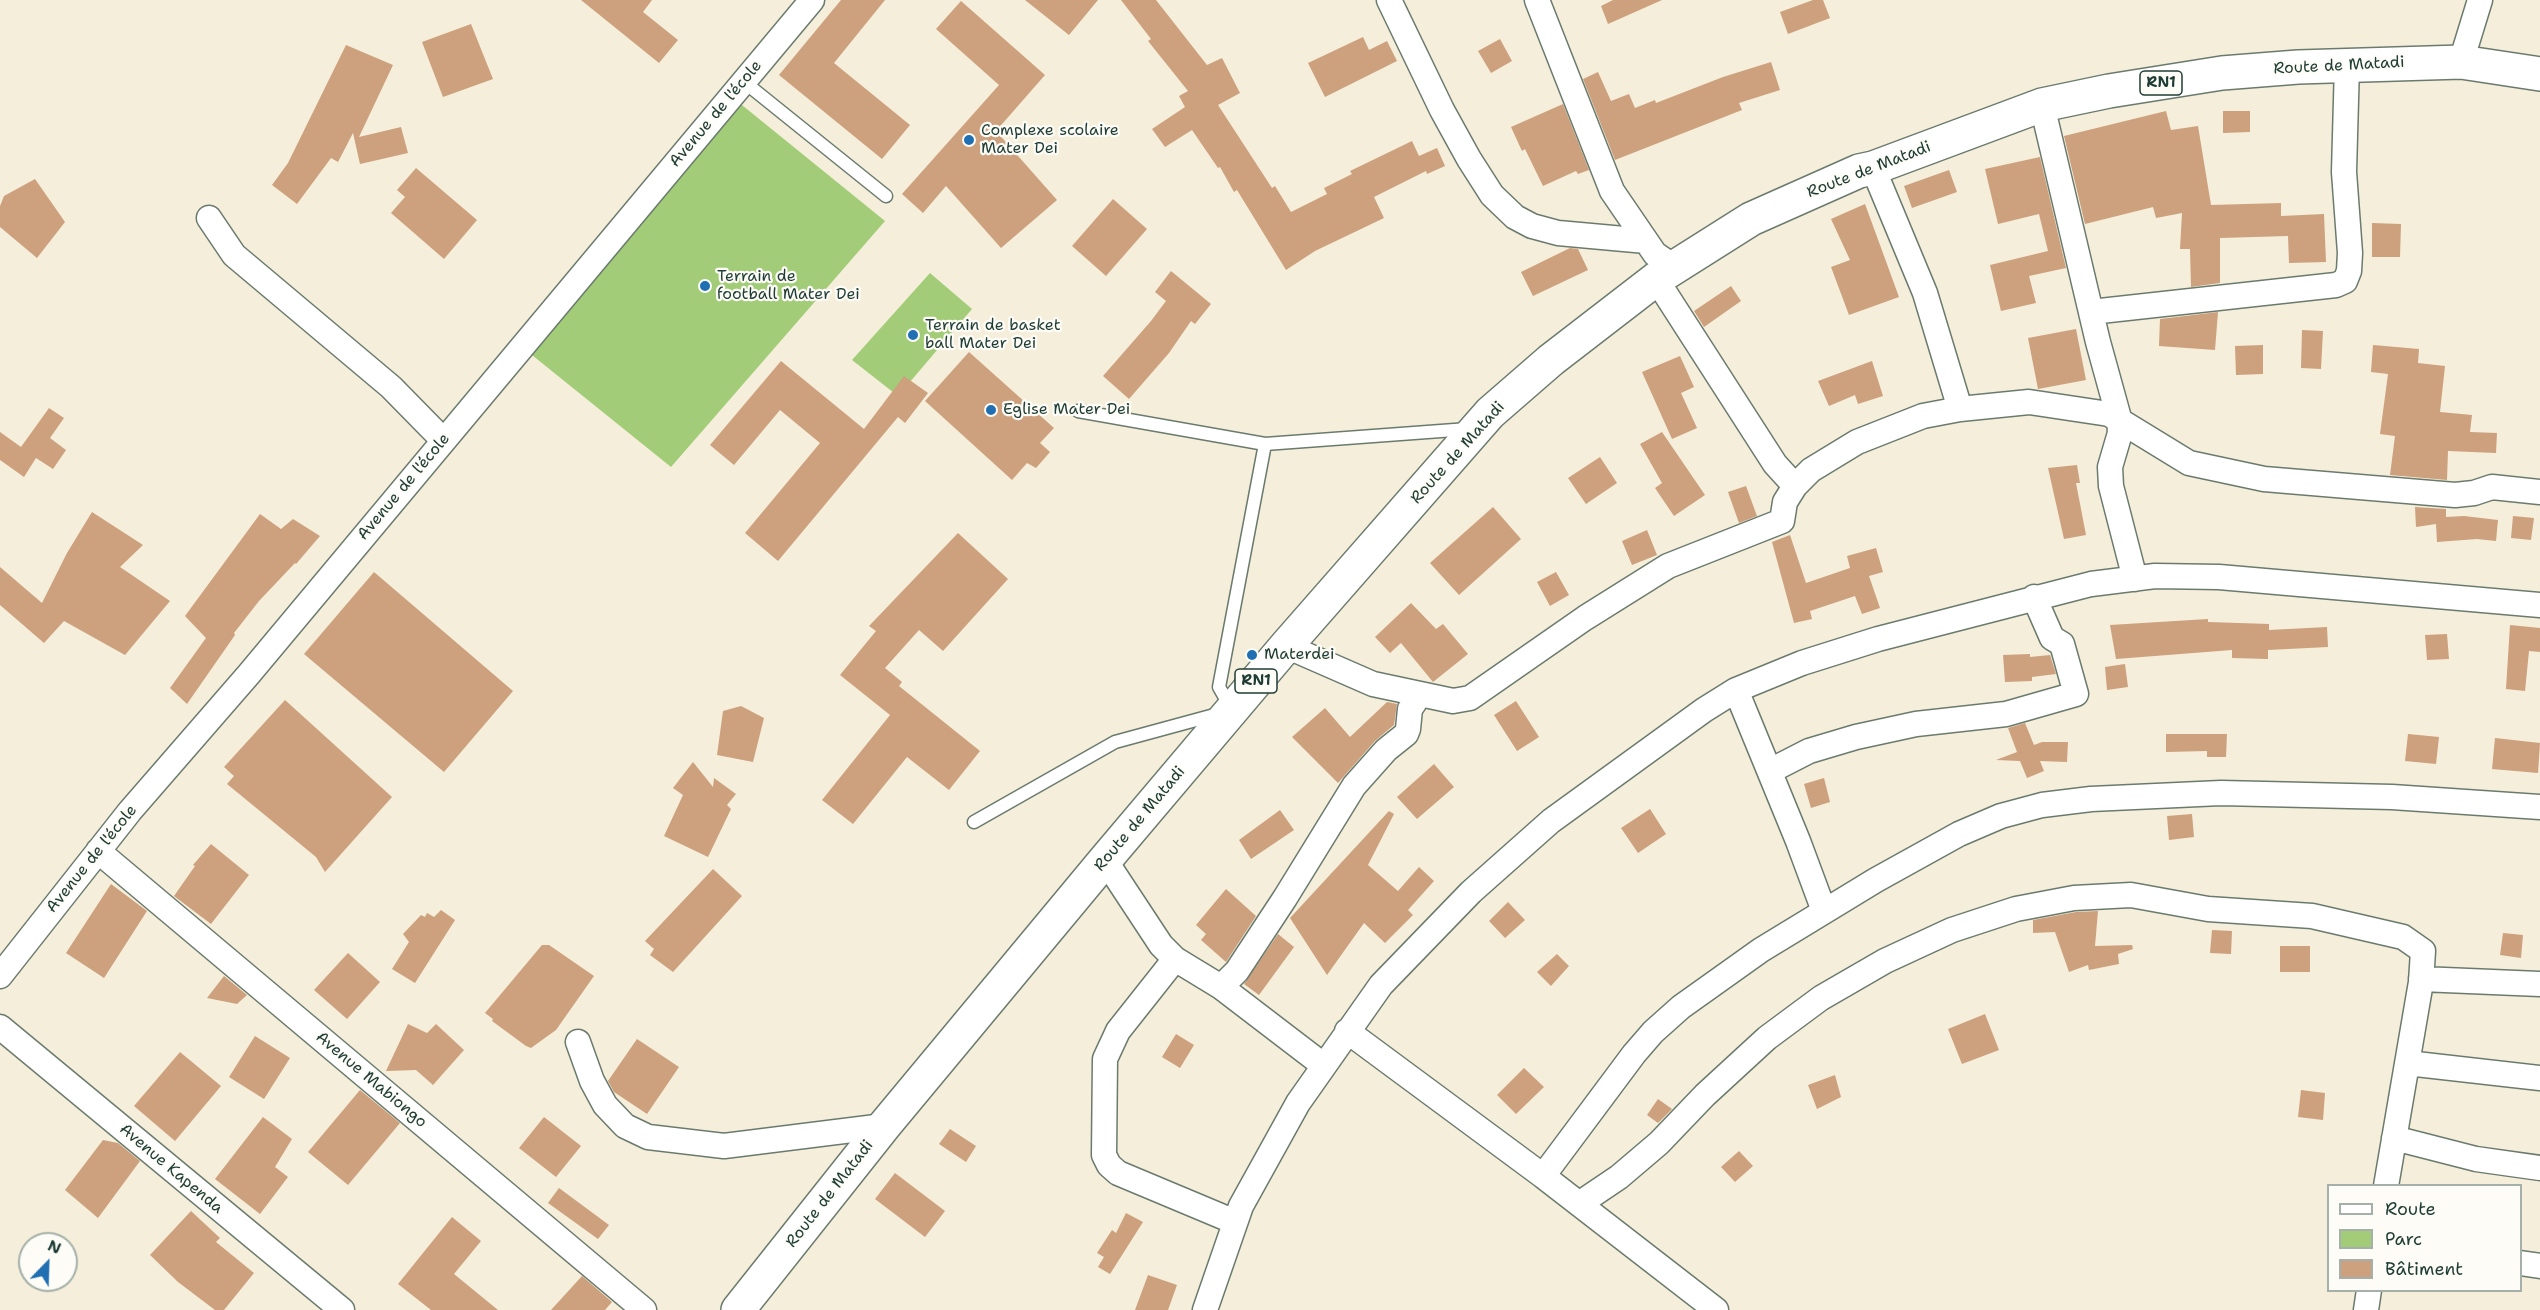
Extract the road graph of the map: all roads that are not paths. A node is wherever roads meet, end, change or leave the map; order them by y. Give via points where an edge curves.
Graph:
1 (812, 0) edge
2 (1389, 0) edge
3 (1537, 0) edge
4 (2481, 0) edge
5 (2461, 62) junction
6 (2347, 64) junction
7 (2540, 74) edge
8 (743, 81) junction
9 (2042, 105) junction
10 (1873, 168) junction
11 (886, 196) dead end
12 (209, 218) dead end
13 (1646, 241) junction
14 (1665, 273) junction
15 (2091, 312) junction
16 (1960, 409) junction
17 (1078, 411) dead end
18 (2119, 418) junction
19 (1477, 428) junction
20 (443, 440) junction
21 (1265, 444) junction
22 (1795, 486) junction
23 (2540, 492) edge
24 (2135, 579) junction
25 (2034, 597) junction
26 (2540, 605) edge
27 (1286, 646) junction
28 (1736, 690) junction
29 (1420, 694) junction
30 (1232, 710) junction
31 (1770, 771) junction
32 (2540, 807) edge
33 (974, 822) dead end
34 (98, 851) junction
35 (1105, 860) junction
36 (1824, 911) junction
37 (1175, 959) junction
38 (0, 976) edge
39 (2421, 979) junction
40 (2540, 984) edge
41 (1221, 987) junction
42 (0, 1027) edge
43 (1347, 1031) junction
44 (578, 1042) dead end
45 (2407, 1063) junction
46 (1323, 1065) junction
47 (2540, 1078) edge
48 (884, 1126) junction
49 (2394, 1138) junction
50 (2540, 1168) edge
51 (1543, 1176) junction
52 (2386, 1184) edge
53 (1579, 1204) junction
54 (1235, 1222) junction
55 (2522, 1263) edge
56 (2540, 1266) edge
57 (2369, 1292) edge
58 (342, 1310) edge
59 (644, 1310) edge
60 (738, 1310) edge
61 (1204, 1310) edge
62 (1716, 1310) edge
63 (2366, 1310) edge

1 - 8 street, Avenue de l'école
2 - 13 street via 1469,159 1492,195 1515,217 1558,233
3 - 13 street via 1612,191
4 - 5 street
5 - 6 highway, Route de Matadi / RN1
5 - 7 highway, Route de Matadi / RN1
6 - 9 highway, Route de Matadi / RN1 via 2222,73
6 - 15 street via 2344,172 2350,253 2345,281
8 - 11 lane
8 - 20 street, Avenue de l'école
9 - 10 highway, Route de Matadi / RN1
9 - 15 street
10 - 14 highway, Route de Matadi / RN1 via 1751,219
10 - 16 street via 1925,293
12 - 20 street via 234,255 392,387
13 - 14 street
14 - 19 highway, Route de Matadi / RN1 via 1551,360
14 - 22 street via 1768,454
15 - 18 street
16 - 18 street via 2029,402
16 - 22 street via 1923,416 1857,442 1812,470
17 - 21 lane
18 - 23 street via 2189,463 2264,479 2455,495 2492,487
18 - 24 street via 2120,433 2110,467 2111,486
19 - 21 lane
19 - 27 highway, Route de Matadi / RN1
20 - 34 street, Avenue de l'école
21 - 30 lane via 1219,687
22 - 29 street via 1785,502 1782,521 1668,566 1470,698 1454,701
24 - 25 street
24 - 26 street via 2219,577
25 - 28 street via 1878,639 1802,663
25 - 31 street via 2052,638 2062,644 2076,694 2006,714 1916,724 1856,737 1809,751
27 - 29 street via 1372,684
27 - 30 highway, Route de Matadi / RN1
28 - 31 street
28 - 43 street via 1551,821 1471,892 1403,960
29 - 41 street via 1410,709 1406,734 1354,786 1237,971
30 - 33 lane via 1115,742
30 - 35 highway, Route de Matadi / RN1
31 - 36 street
32 - 36 street via 2392,797 2221,793 2042,805 2001,816 1959,834
34 - 38 street, Avenue de l'école
34 - 59 street, Avenue Mabiongo
35 - 37 street via 1161,945
35 - 48 highway, Route de Matadi / RN1
36 - 51 street via 1761,950 1653,1032
37 - 41 street
37 - 54 street via 1118,1031 1105,1059 1104,1155 1118,1173
39 - 40 street
39 - 45 street
39 - 53 street via 2423,951 2409,940 2312,916 2208,909 2131,895 2074,898 2016,909 1943,934 1885,961 1821,998 1767,1038 1635,1163
41 - 46 street
42 - 58 street, Avenue Kapenda
43 - 46 street
43 - 51 street
44 - 48 street via 605,1105 626,1126 648,1137 724,1146
45 - 47 street
45 - 49 street
46 - 54 street via 1298,1103
48 - 60 highway, Route de Matadi / RN1
49 - 50 street via 2476,1159
49 - 52 street
51 - 53 street
53 - 62 street
54 - 61 street
55 - 56 street
57 - 63 street

